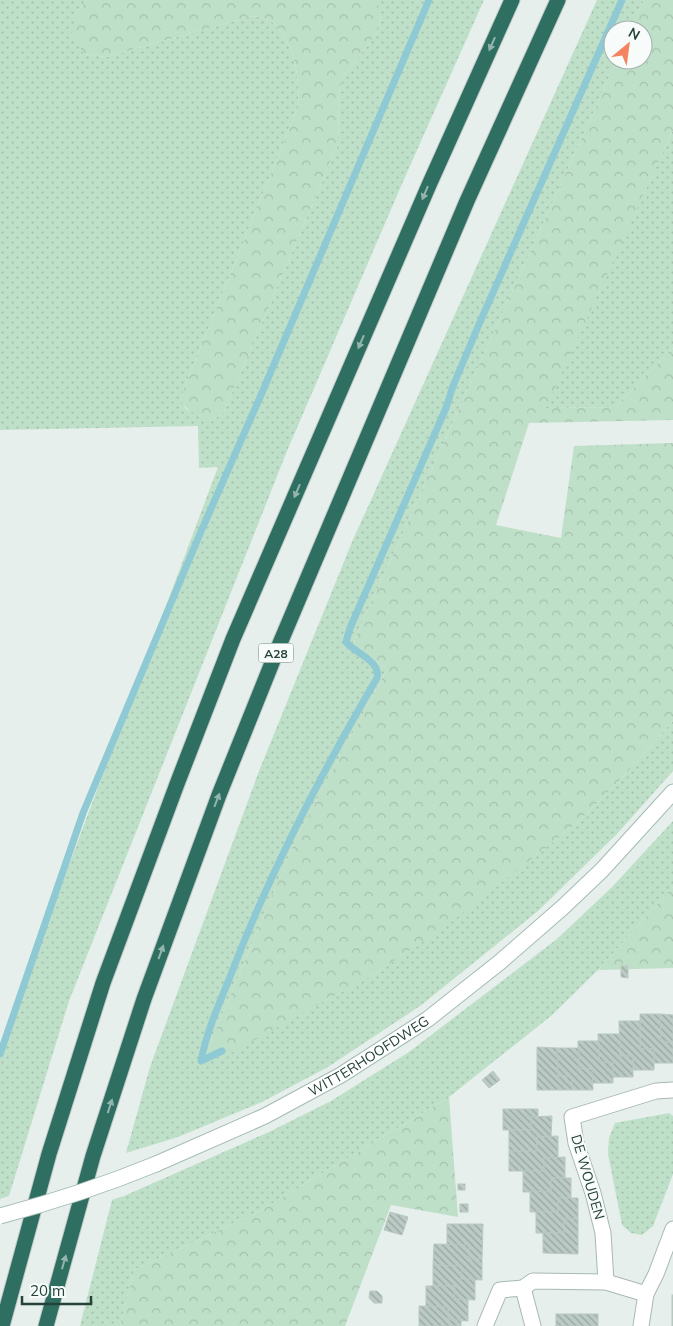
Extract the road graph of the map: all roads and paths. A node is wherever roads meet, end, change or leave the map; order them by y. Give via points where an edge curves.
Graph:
1 (512, 0) edge
2 (558, 0) edge
3 (673, 792) edge
4 (673, 1090) edge
5 (0, 1216) edge
6 (673, 1229) edge
7 (606, 1282) junction
8 (523, 1288) junction
9 (646, 1294) junction
10 (2, 1326) edge
11 (46, 1326) edge
12 (485, 1326) edge
13 (533, 1326) edge
14 (641, 1326) edge

1 -> 10 highway via 428,185 237,630 176,784 103,983 49,1154
11 -> 2 highway, A28 via 93,1156 144,999 219,795 467,201
3 - 5 street, WITTERHOOFDWEG, bridge via 602,870 500,962 428,1019 341,1075 265,1116 156,1164 114,1181
4 - 7 street, DE WOUDEN via 656,1091 572,1117 576,1142 604,1233
6 - 9 street
7 - 8 street via 533,1281
7 - 9 street
8 - 12 street via 500,1290
8 - 13 street
9 - 14 street

